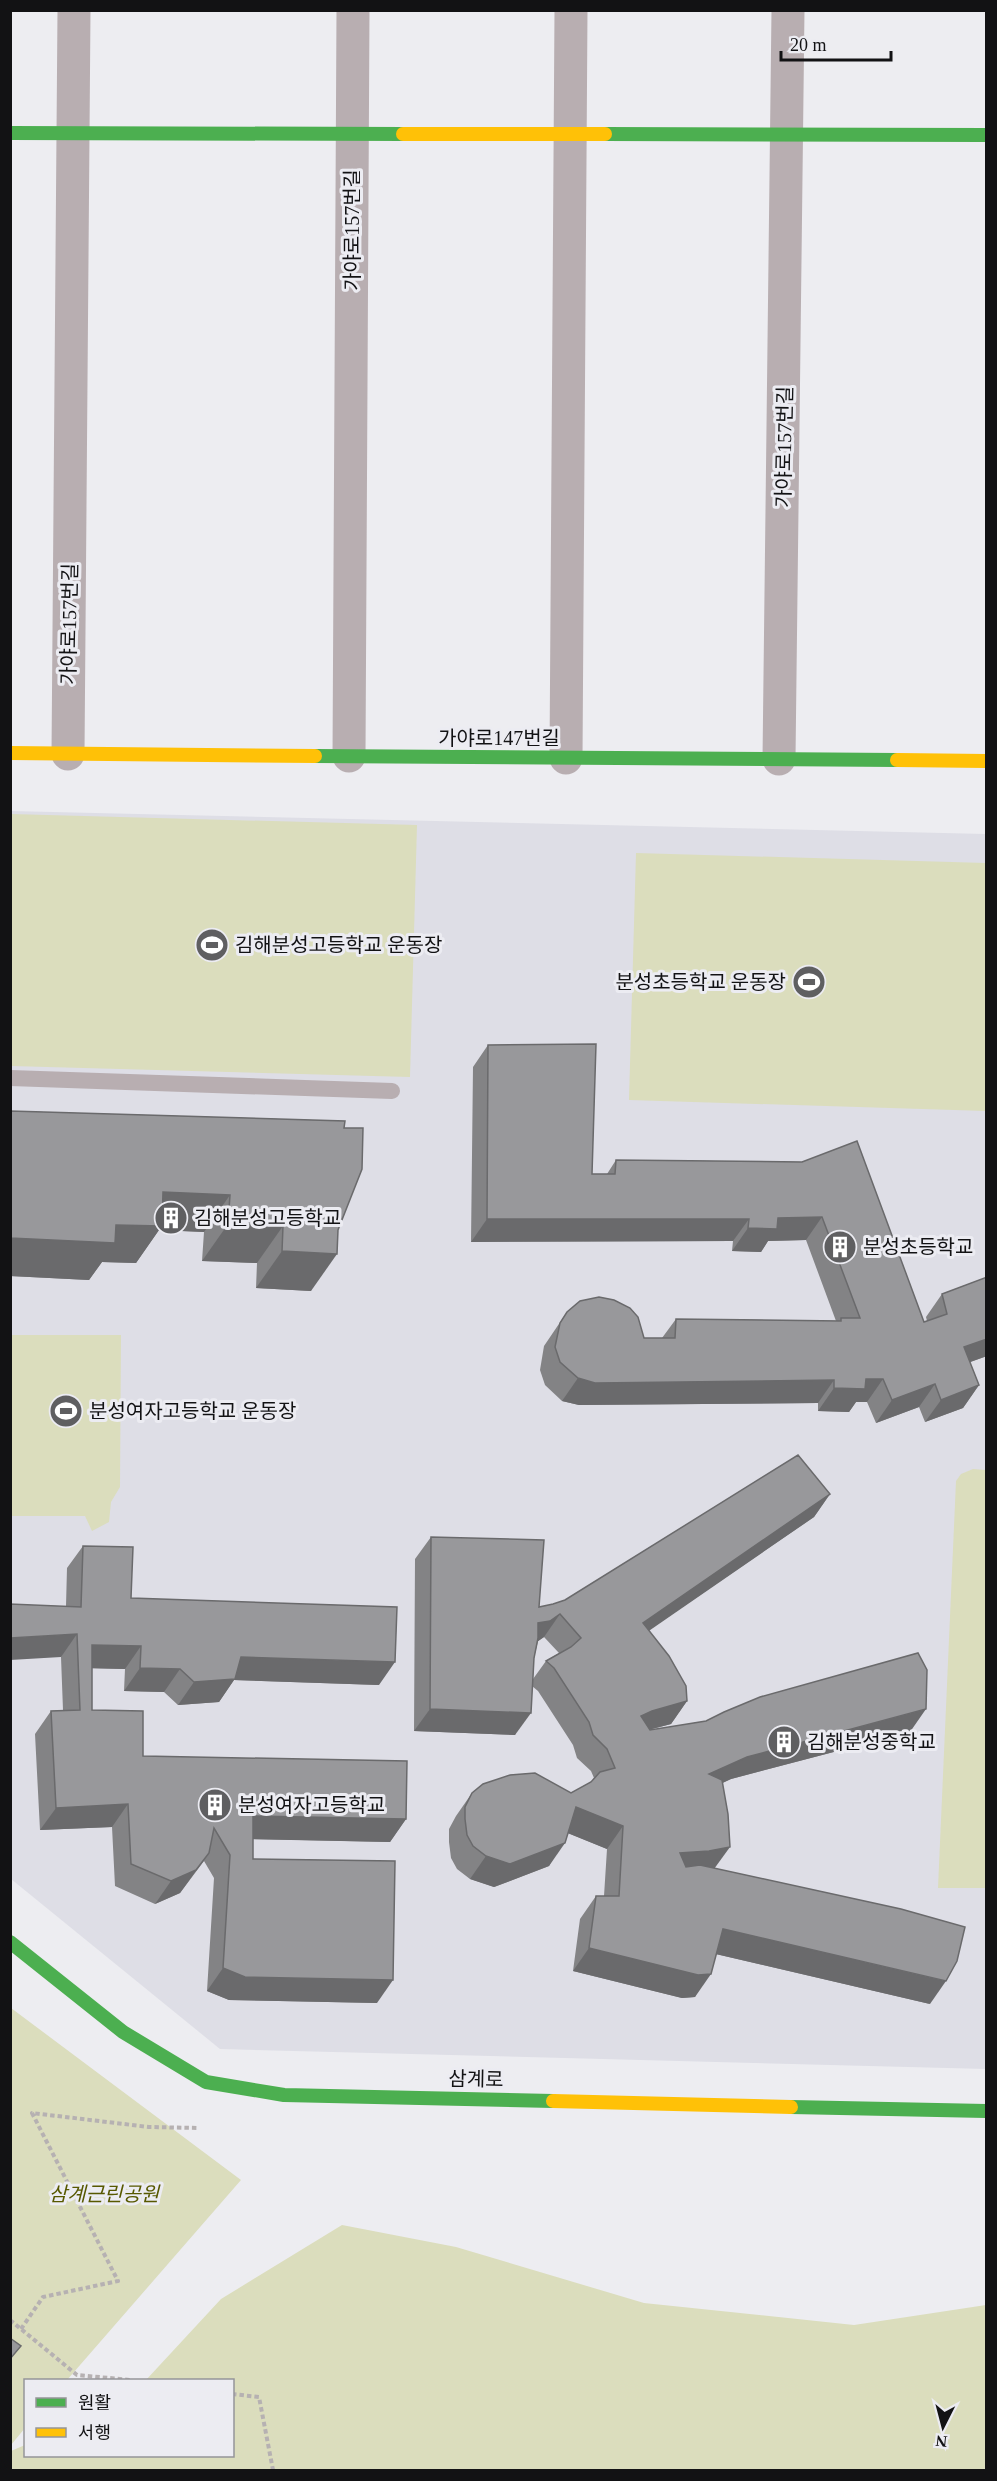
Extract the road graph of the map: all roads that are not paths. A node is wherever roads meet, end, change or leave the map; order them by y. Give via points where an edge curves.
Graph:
1 (74, 10) edge
2 (353, 10) edge
3 (571, 10) edge
4 (788, 10) edge
5 (10, 133) edge
6 (74, 134) junction
7 (353, 135) junction
8 (571, 135) junction
9 (788, 135) junction
10 (987, 135) edge
11 (10, 753) edge
12 (68, 754) junction
13 (349, 756) junction
14 (567, 758) junction
15 (780, 759) junction
16 (987, 761) edge
17 (10, 1078) edge
18 (392, 1090) dead end
19 (10, 1942) edge
20 (987, 2111) edge

1 - 6 street, 가야로157번길
2 - 7 street, 가야로157번길
3 - 8 street
4 - 9 street, 가야로157번길
5 - 6 street
6 - 7 street
6 - 12 street, 가야로157번길
7 - 8 street
7 - 13 street, 가야로157번길
8 - 9 street
8 - 14 street
9 - 10 street
9 - 15 street, 가야로157번길
11 - 12 street, 가야로147번길
12 - 13 street, 가야로147번길
13 - 14 street, 가야로147번길
14 - 15 street, 가야로147번길
15 - 16 street, 가야로147번길
17 - 18 lane
19 - 20 street, 삼계로 via 123,2032 206,2082 284,2095

